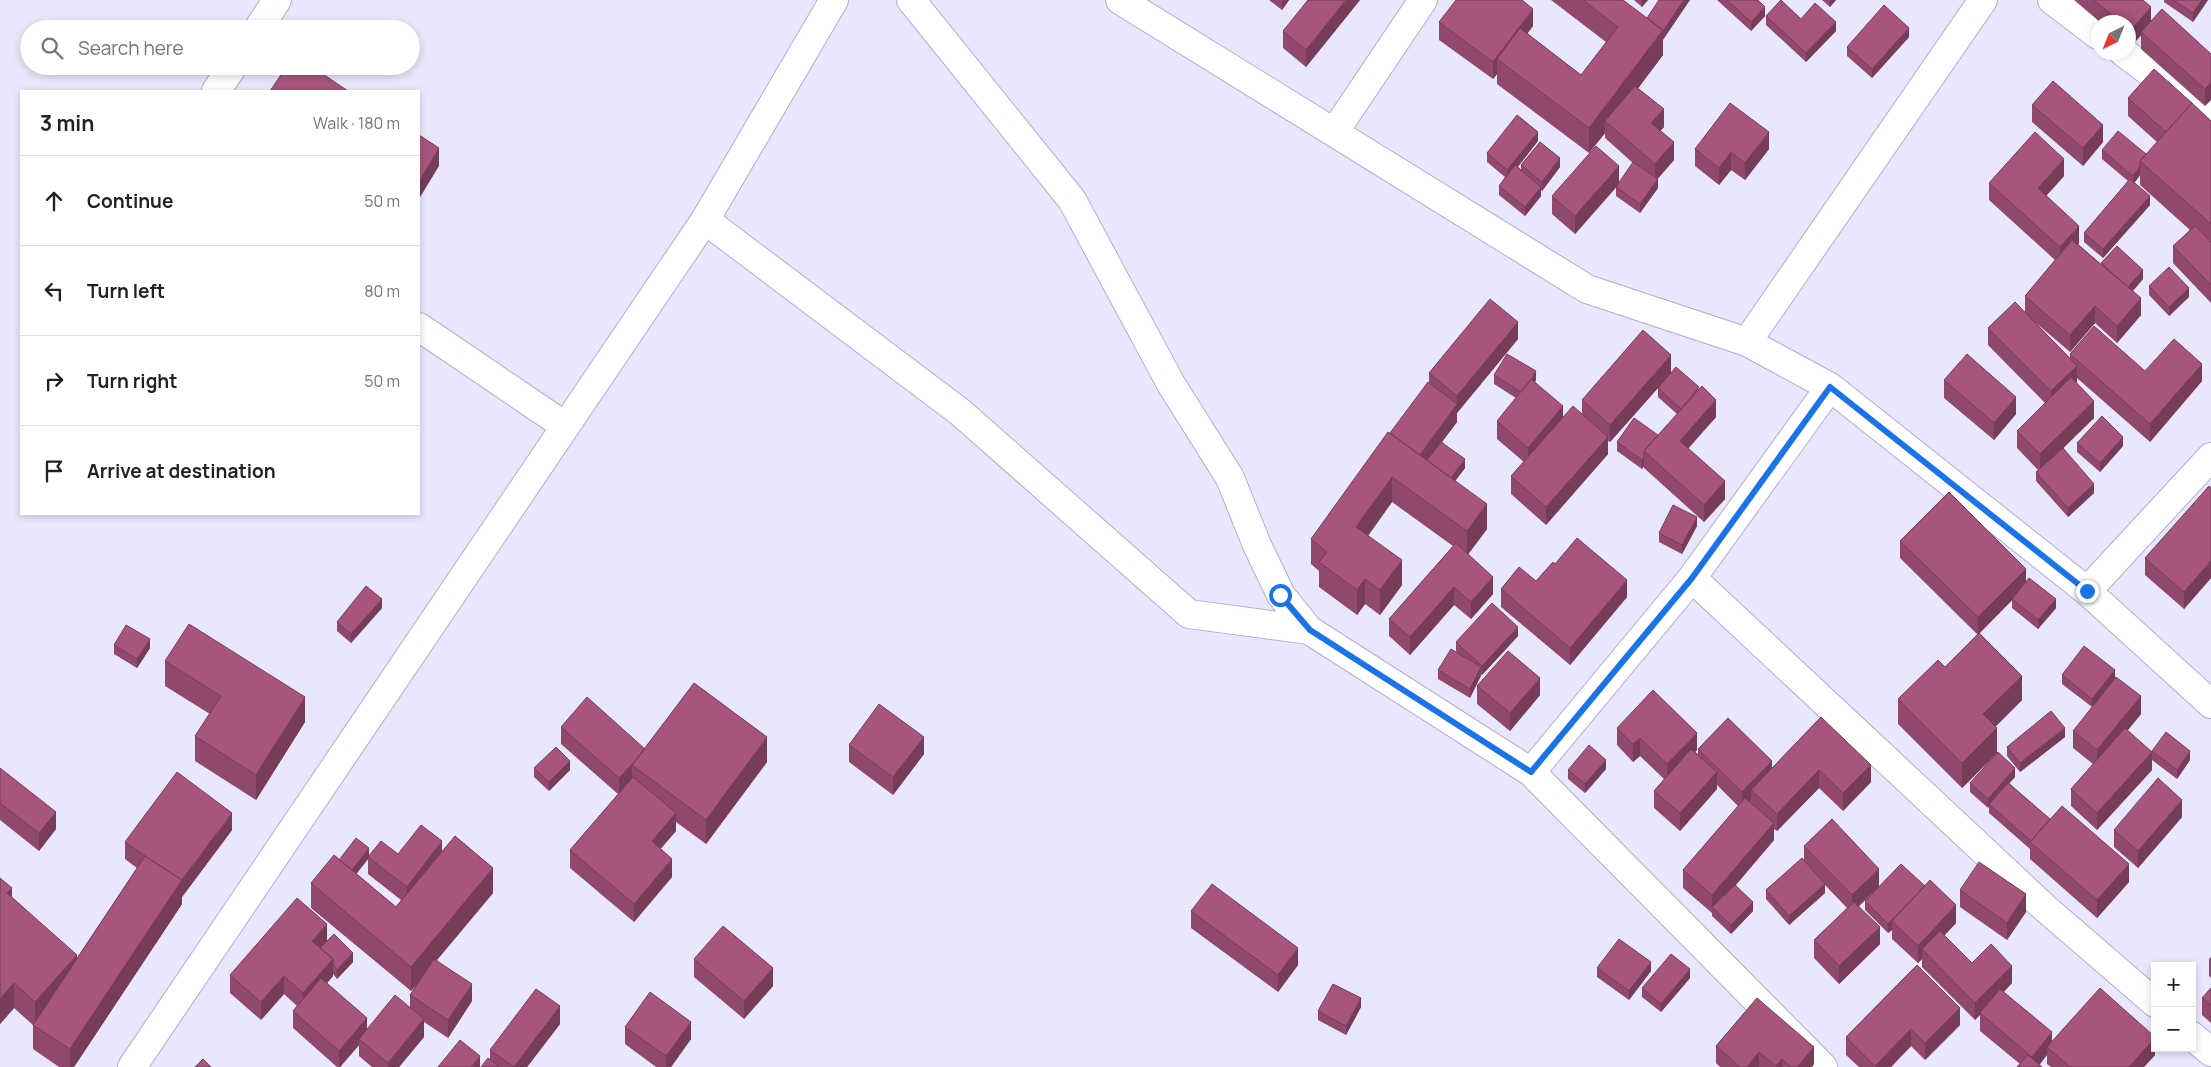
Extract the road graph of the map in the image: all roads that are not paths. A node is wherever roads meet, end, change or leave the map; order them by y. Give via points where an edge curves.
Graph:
1 (277, 0) edge
2 (834, 0) edge
3 (912, 0) edge
4 (1120, 0) edge
5 (1423, 0) edge
6 (1983, 0) edge
7 (2052, 0) edge
8 (264, 20) edge
9 (2091, 30) edge
10 (2134, 60) edge
11 (227, 75) edge
12 (217, 90) edge
13 (2211, 118) edge
14 (1335, 132) junction
15 (705, 220) junction
16 (420, 328) edge
17 (1747, 342) junction
18 (1830, 387) junction
19 (565, 426) junction
20 (2211, 457) edge
21 (1692, 578) junction
22 (2087, 591) junction
23 (1310, 630) junction
24 (2211, 704) edge
25 (1531, 772) junction
26 (2151, 1000) edge
27 (2196, 1039) edge
28 (2211, 1052) edge
29 (132, 1067) edge
30 (1823, 1067) edge

1 - 8 street
2 - 15 street
3 - 23 street via 1072,200 1171,384 1230,478 1280,595
4 - 14 street
5 - 14 street
6 - 17 street
7 - 9 street
10 - 13 street
11 - 12 street
14 - 17 street via 1586,289
15 - 19 street
15 - 23 street via 960,412 1189,614
16 - 19 street
17 - 18 street
18 - 21 street
18 - 22 street
19 - 29 street
20 - 22 street
21 - 25 street
21 - 26 street via 2045,908
22 - 24 street
23 - 25 street
25 - 30 street
27 - 28 street

